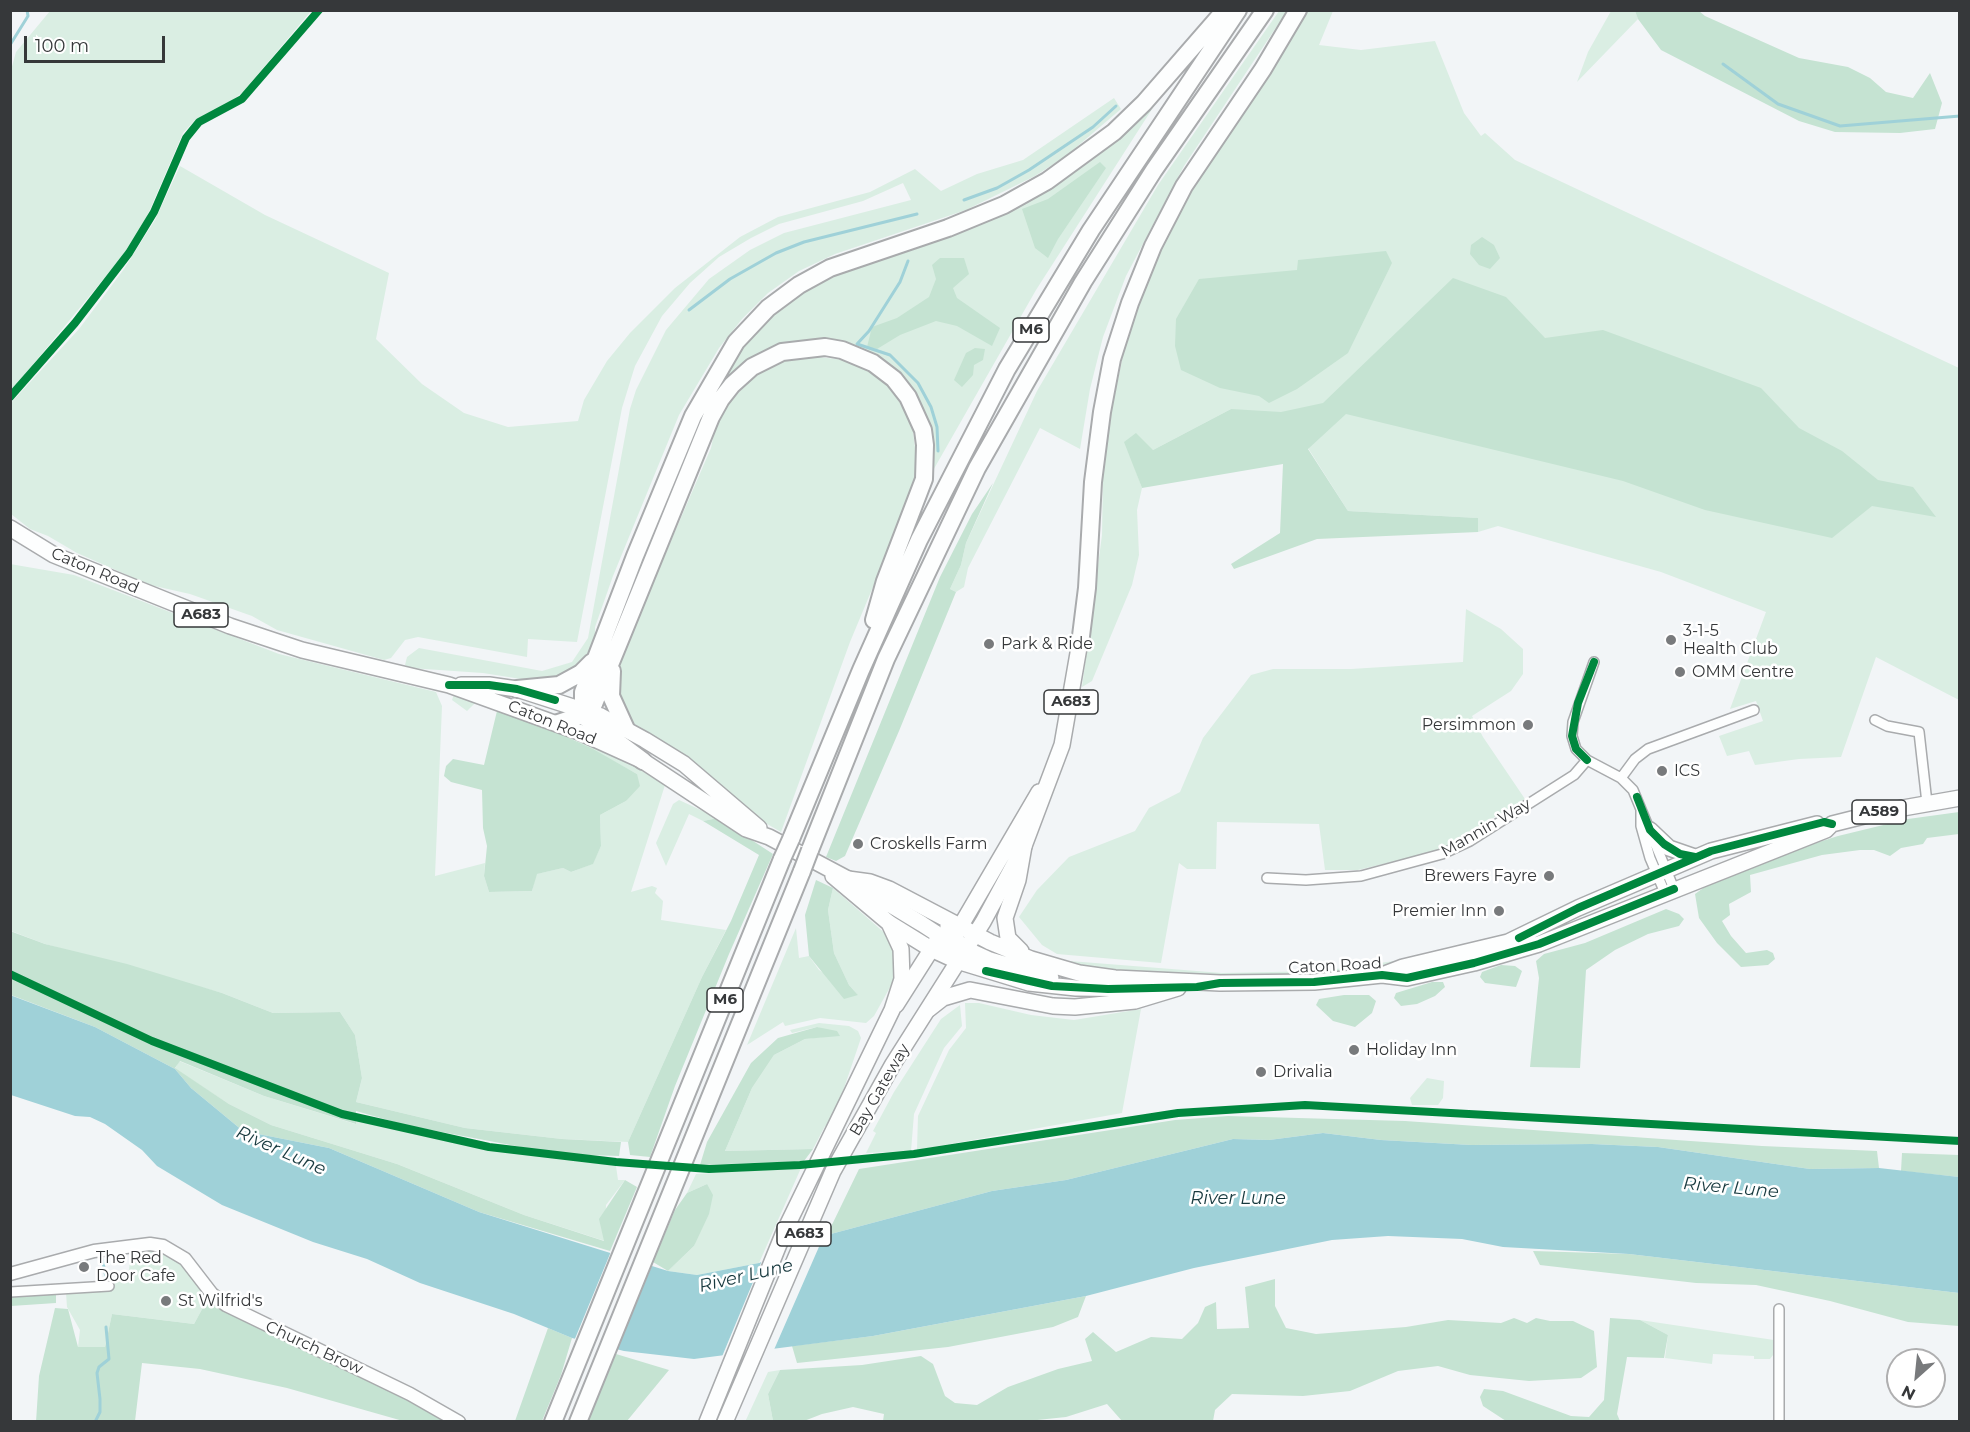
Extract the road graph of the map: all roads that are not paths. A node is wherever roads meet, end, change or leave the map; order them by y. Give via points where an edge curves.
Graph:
1 (1225, 10) edge
2 (1238, 10) edge
3 (1265, 10) edge
4 (1298, 10) edge
5 (10, 528) edge
6 (1081, 636) joint
7 (594, 659) junction
8 (614, 659) junction
9 (1594, 662) dead end
10 (861, 670) junction
11 (449, 685) junction
12 (517, 689) junction
13 (1754, 710) dead end
14 (586, 711) junction
15 (1875, 720) dead end
16 (558, 723) junction
17 (626, 729) junction
18 (1587, 760) junction
19 (643, 761) junction
20 (1055, 766) junction
21 (1621, 778) junction
22 (1959, 798) edge
23 (1927, 803) junction
24 (1641, 808) junction
25 (1832, 825) junction
26 (1650, 830) junction
27 (769, 837) junction
28 (1024, 846) junction
29 (1695, 857) junction
30 (827, 870) junction
31 (1267, 878) dead end
32 (1665, 881) junction
33 (889, 923) junction
34 (950, 932) junction
35 (976, 935) junction
36 (1522, 943) junction
37 (931, 949) junction
38 (962, 955) junction
39 (1031, 959) junction
40 (1220, 983) junction
41 (1178, 988) junction
42 (892, 1010) junction
43 (927, 1010) junction
44 (10, 1274) edge
45 (109, 1286) dead end
46 (10, 1292) edge
47 (1779, 1309) dead end
48 (754, 1350) junction
49 (459, 1422) edge
50 (553, 1422) edge
51 (578, 1422) edge
52 (707, 1422) edge
53 (725, 1422) edge
54 (731, 1422) edge
55 (1779, 1422) edge

1 - 7 highway via 1122,125 1047,181 1004,205 948,228 830,268 799,285 753,324 736,342 693,416
2 - 10 highway, M6 via 1091,230 1007,369 919,540
3 - 51 highway, M6, bridge via 1160,160 1095,263 977,468 886,659
4 - 6 highway via 1184,186 1153,246 1130,303 1112,359 1100,422
5 - 11 main road, Caton Road / A683 via 54,555 269,640
6 - 20 main road, A683 via 1070,709
7 - 12 highway via 581,673 559,685
7 - 14 highway via 583,692
8 - 10 highway via 721,399 732,385 766,359 793,349 825,347 859,356 894,379 917,412 925,445 924,479 885,581
8 - 14 highway
8 - 17 highway via 611,696
9 - 18 street via 1578,703 1572,736 1576,749
10 - 50 highway, M6, bridge
11 - 12 main road, Caton Road / A683
11 - 16 main road, Caton Road / A683
12 - 14 main road, Caton Road / A683
13 - 21 street via 1648,748
14 - 16 highway
14 - 17 main road, Caton Road / A683
14 - 19 highway via 591,723
15 - 23 street via 1919,732
16 - 19 main road, Caton Road / A683
17 - 27 main road, Caton Road / A683 via 684,764
18 - 21 street
18 - 31 street, Mannin Way via 1574,776 1470,841 1442,854 1361,876
19 - 27 main road, Caton Road / A683 via 746,829
20 - 28 main road, A683
20 - 34 main road, A683
21 - 24 street via 1633,790
22 - 23 main road, Caton Road / A589
23 - 25 main road, Caton Road / A589
24 - 26 street
24 - 32 street via 1641,826
25 - 29 main road, Caton Road / A589 via 1824,822
25 - 32 main road, Caton Road / A589 via 1771,849 1751,848
26 - 29 main road via 1669,848
26 - 32 street
27 - 30 main road, Caton Road / A683
28 - 35 main road, A683
28 - 39 main road via 1005,928 1015,947
29 - 32 main road, Caton Road / A589
30 - 33 main road, Caton Road / A683 via 844,889
30 - 34 main road, Caton Road / A683
32 - 36 main road, Caton Road / A589
32 - 36 main road, Caton Road / A589 via 1581,917 1562,917
33 - 37 main road, Caton Road / A589
33 - 42 main road, Caton Road / A683 via 901,949 902,979
34 - 35 main road, Caton Road / A589
34 - 37 main road
34 - 38 main road
35 - 38 main road, A683
35 - 39 main road, Caton Road / A589
36 - 40 main road, Caton Road / A589 via 1403,967 1383,975 1314,982
37 - 38 main road, Caton Road / A589
37 - 42 main road, A683
38 - 41 main road, Caton Road / A589 via 1029,983 1076,988
38 - 43 main road, Bay Gateway / A683
39 - 40 main road, Caton Road / A589 via 1078,973 1115,978
40 - 41 main road, Caton Road / A589
41 - 43 main road via 1135,1001 1075,1007 970,990 943,998
42 - 52 main road, Bay Gateway / A683 via 784,1232
43 - 48 main road, Bay Gateway / A683 via 893,1064 810,1221
44 - 49 street, Church Brow via 94,1251 163,1246 185,1259 212,1294 226,1305 410,1394
45 - 46 street
47 - 55 street
48 - 53 main road, Bay Gateway / A683
48 - 54 main road

